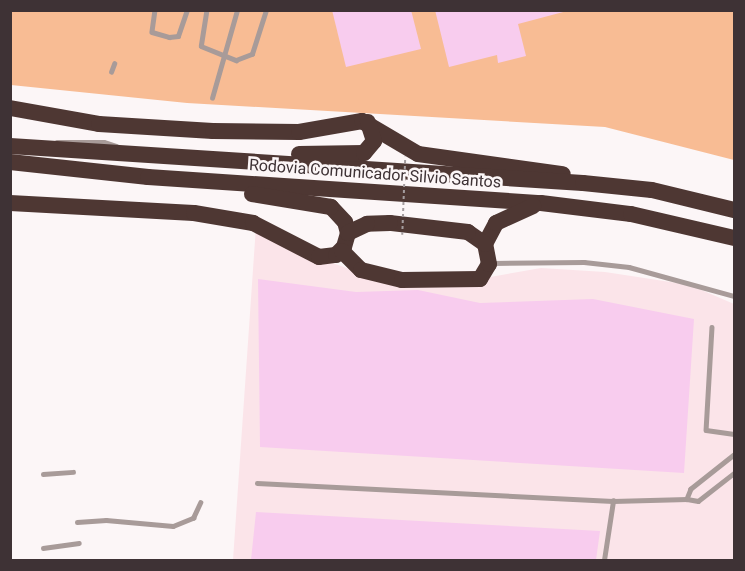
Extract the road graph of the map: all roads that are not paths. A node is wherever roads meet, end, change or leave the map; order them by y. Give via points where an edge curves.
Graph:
1 (155, 10) edge
2 (187, 10) edge
3 (207, 10) edge
4 (237, 10) edge
5 (266, 10) edge
6 (224, 56) junction
7 (114, 64) dead end
8 (111, 72) dead end
9 (212, 98) dead end
10 (10, 108) edge
11 (368, 122) junction
12 (10, 146) edge
13 (227, 159) junction
14 (10, 162) edge
15 (148, 177) junction
16 (583, 183) junction
17 (10, 203) edge
18 (541, 203) junction
19 (735, 210) edge
20 (348, 233) junction
21 (735, 237) edge
22 (485, 244) junction
23 (342, 251) junction
24 (489, 264) junction
25 (735, 296) edge
26 (712, 327) dead end
27 (735, 434) edge
28 (735, 455) edge
29 (73, 472) dead end
30 (735, 473) edge
31 (43, 474) dead end
32 (257, 483) dead end
33 (687, 499) junction
34 (613, 501) junction
35 (200, 503) dead end
36 (77, 522) dead end
37 (79, 543) dead end
38 (43, 548) dead end
39 (604, 561) edge

1 - 2 lane via 152,32 169,37 177,36
3 - 6 lane via 201,46
4 - 6 lane
5 - 6 lane via 250,57 236,60
6 - 9 lane
7 - 8 lane
10 - 11 highway via 99,124 213,131 299,132
11 - 13 highway via 374,141 364,153
11 - 16 highway via 418,154 555,170
12 - 13 highway, Rodovia Comunicador Silvio Santos
13 - 16 highway, Rodovia Comunicador Silvio Santos
14 - 15 highway, Rodovia Comunicador Silvio Santos
15 - 18 highway, Rodovia Comunicador Silvio Santos
15 - 20 highway via 321,204 340,213
16 - 19 highway, Rodovia Comunicador Silvio Santos via 652,190
17 - 23 highway via 162,209 226,217 253,223 319,257
18 - 21 highway, Rodovia Comunicador Silvio Santos via 631,214
18 - 22 highway via 502,218 491,229
20 - 22 highway via 377,223 431,225 468,232
20 - 23 highway
22 - 24 highway
23 - 24 highway via 361,270 402,280 480,279
24 - 25 lane via 584,262 629,267
26 - 27 lane via 706,430
28 - 33 lane via 691,489
29 - 31 lane
30 - 33 lane via 698,501
32 - 34 lane
33 - 34 lane
34 - 39 lane
35 - 36 lane via 193,518 172,526 106,520
37 - 38 lane

